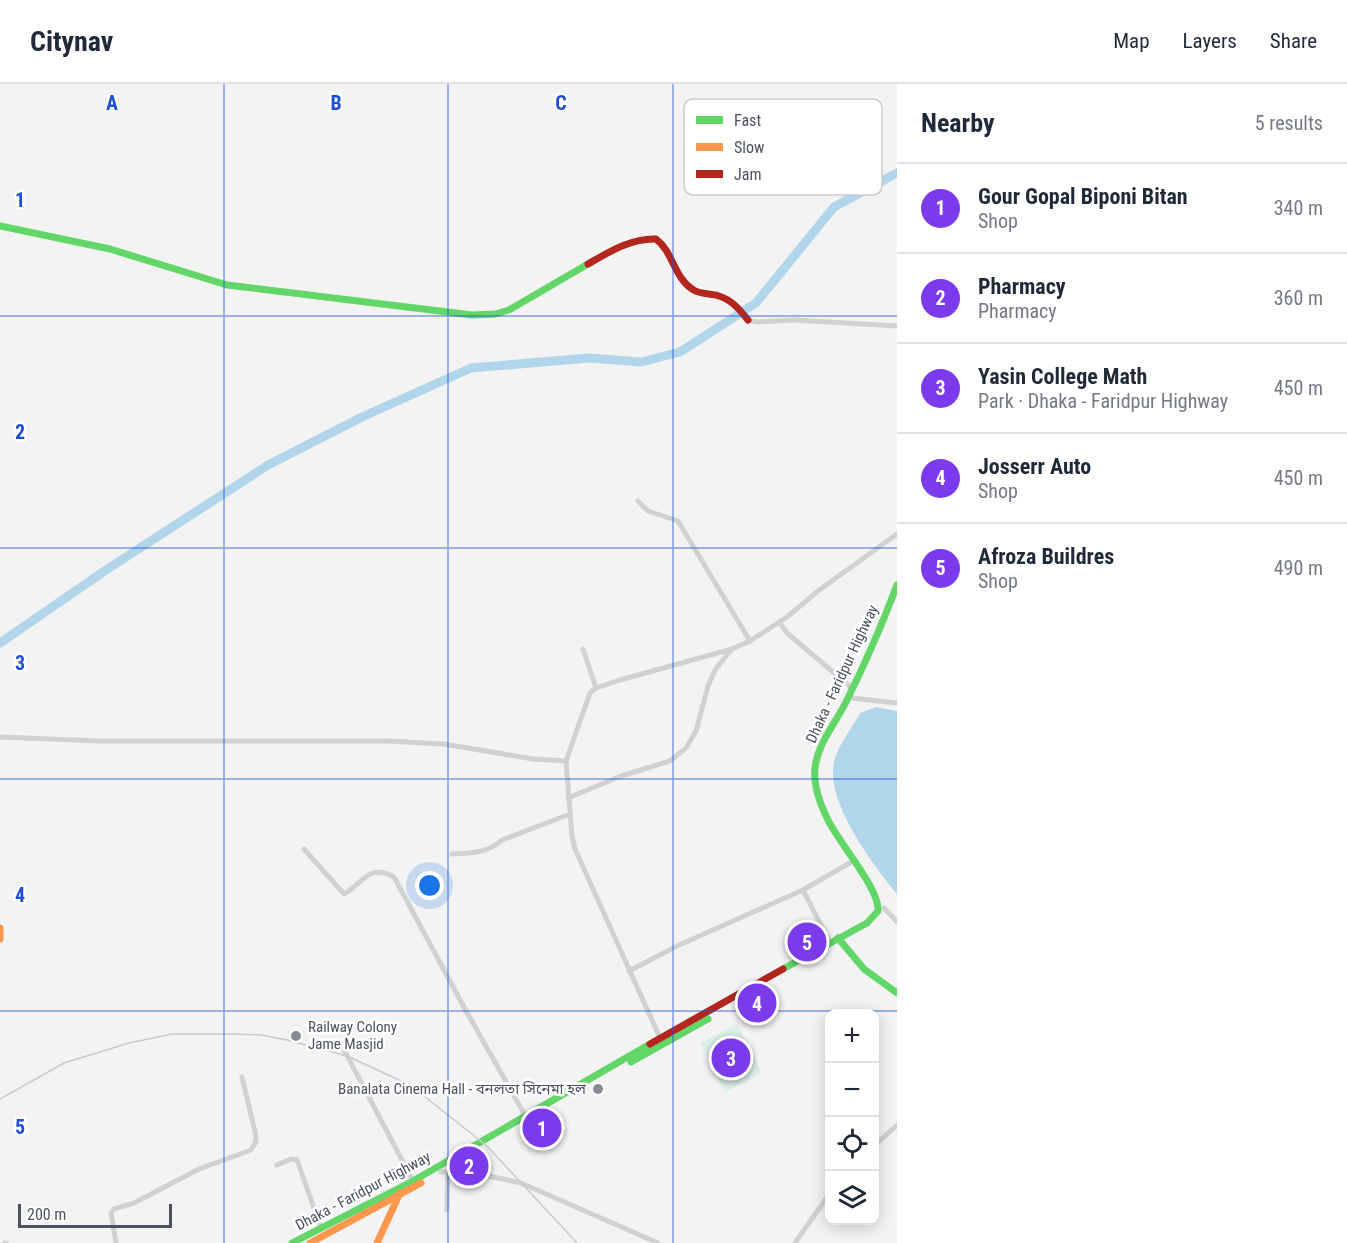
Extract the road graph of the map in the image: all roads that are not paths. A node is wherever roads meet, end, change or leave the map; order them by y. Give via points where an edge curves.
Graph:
1 (0, 226) edge
2 (748, 320) joint
3 (897, 326) edge
4 (638, 501) dead end
5 (897, 534) edge
6 (897, 585) edge
7 (897, 597) edge
8 (892, 604) junction
9 (779, 622) junction
10 (750, 641) junction
11 (583, 649) dead end
12 (732, 649) junction
13 (854, 686) junction
14 (596, 688) junction
15 (852, 698) junction
16 (897, 702) edge
17 (0, 737) edge
18 (566, 761) junction
19 (568, 798) junction
20 (823, 805) junction
21 (570, 814) junction
22 (304, 849) dead end
23 (452, 854) dead end
24 (853, 861) junction
25 (803, 890) junction
26 (884, 908) junction
27 (897, 922) edge
28 (0, 928) edge
29 (0, 939) edge
30 (840, 940) junction
31 (830, 943) junction
32 (629, 970) junction
33 (768, 982) junction
34 (897, 993) edge
35 (662, 1041) junction
36 (342, 1046) dead end
37 (613, 1069) junction
38 (242, 1077) dead end
39 (526, 1117) junction
40 (897, 1125) edge
41 (879, 1141) edge
42 (277, 1165) dead end
43 (444, 1172) junction
44 (413, 1181) junction
45 (399, 1191) junction
46 (825, 1200) edge
47 (447, 1209) dead end
48 (321, 1228) junction
49 (311, 1240) edge
50 (116, 1243) edge
51 (292, 1243) edge
52 (377, 1243) edge
53 (658, 1243) edge
54 (795, 1243) edge

1 - 2 main road via 111,249 227,285 472,315 508,310 605,255 645,238 655,238 687,286 697,293 730,301
2 - 3 street
4 - 10 street via 648,511 678,521
5 - 9 street
6 - 8 main road, Dhaka - Faridpur Highway
7 - 8 main road, Dhaka - Faridpur Highway
8 - 13 main road, Dhaka - Faridpur Highway
9 - 10 street
9 - 13 street via 787,633
10 - 12 street
11 - 14 street
12 - 14 street
12 - 19 street via 715,670 696,731 686,748 670,761
13 - 15 main road, Dhaka - Faridpur Highway
13 - 20 main road, Dhaka - Faridpur Highway via 816,761 814,776
14 - 18 street via 590,693
15 - 16 street
15 - 20 main road, Dhaka - Faridpur Highway via 820,762
17 - 18 street via 387,741 444,744
18 - 19 street
19 - 21 street
20 - 24 main road, Dhaka - Faridpur Highway via 831,828
20 - 26 main road, Dhaka - Faridpur Highway via 874,883
21 - 23 street via 502,840 493,848
21 - 32 street via 574,849
22 - 39 street via 344,894 370,873 385,872 394,877
24 - 25 street
24 - 30 main road, Dhaka - Faridpur Highway via 876,897 878,911 864,926
25 - 31 street
25 - 32 street
26 - 27 street
26 - 30 main road, Dhaka - Faridpur Highway via 881,919
28 - 29 main road
30 - 31 main road, Dhaka - Faridpur Highway
30 - 33 main road, Dhaka - Faridpur Highway
30 - 34 main road via 857,964
31 - 33 main road, Dhaka - Faridpur Highway
32 - 35 street
33 - 35 main road, Dhaka - Faridpur Highway
35 - 37 main road, Dhaka - Faridpur Highway
36 - 44 street
37 - 39 main road, Dhaka - Faridpur Highway
37 - 43 main road, Dhaka - Faridpur Highway
38 - 50 street via 256,1136 251,1150 199,1169 134,1203 114,1209 111,1213
39 - 44 main road, Dhaka - Faridpur Highway
40 - 41 street
42 - 48 street via 297,1160
43 - 45 main road, Dhaka - Faridpur Highway
43 - 47 street
43 - 53 street via 470,1172 521,1183
44 - 45 main road, Dhaka - Faridpur Highway
45 - 48 main road, Dhaka - Faridpur Highway
45 - 49 main road, Dhaka - Faridpur Highway
45 - 52 main road
46 - 54 street
48 - 49 main road, Dhaka - Faridpur Highway
49 - 51 main road, Dhaka - Faridpur Highway

